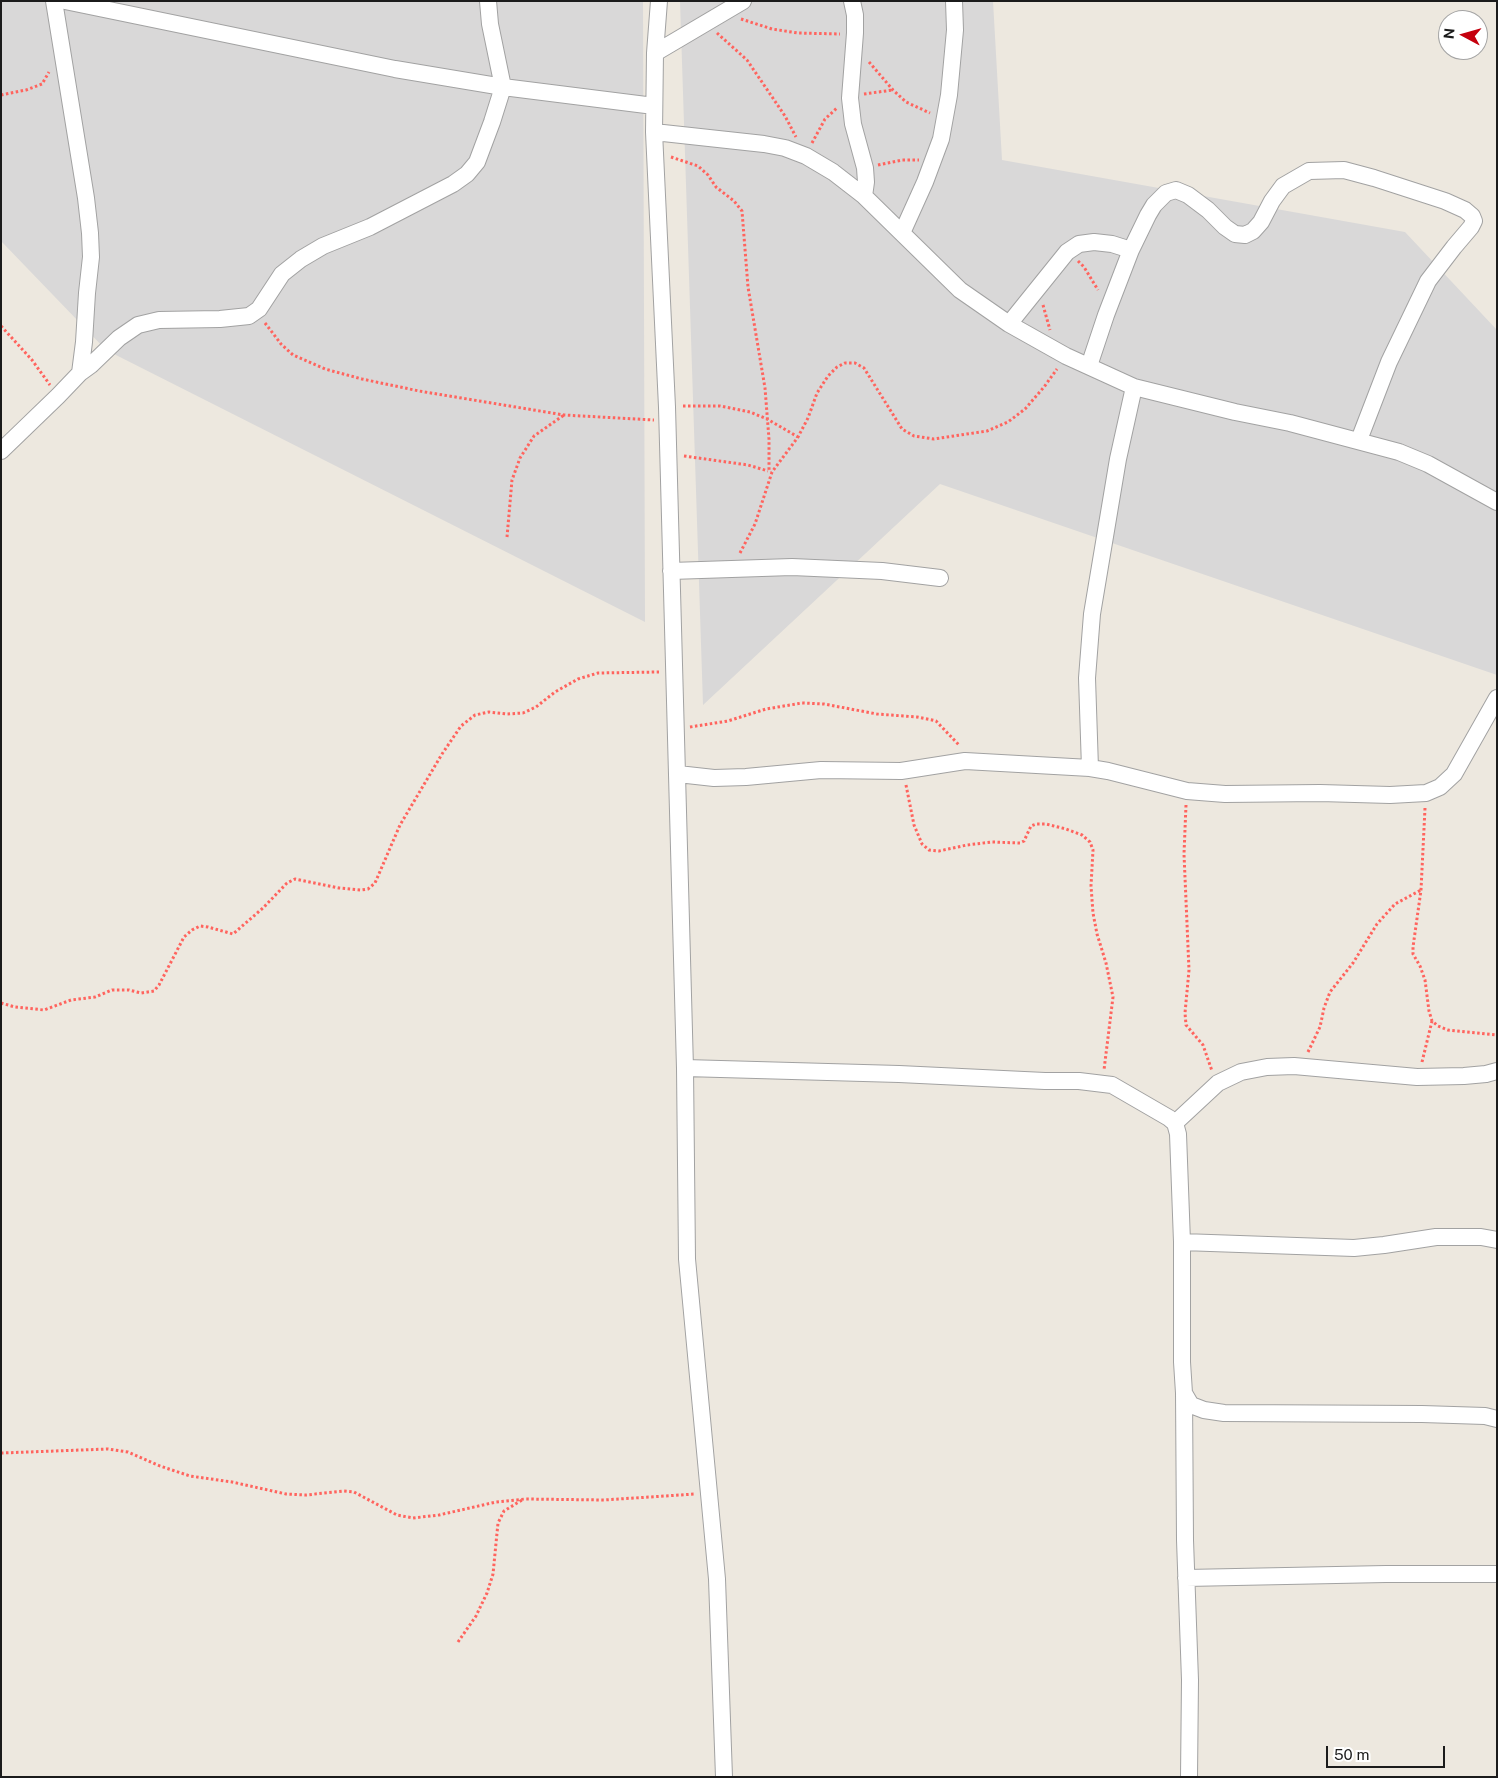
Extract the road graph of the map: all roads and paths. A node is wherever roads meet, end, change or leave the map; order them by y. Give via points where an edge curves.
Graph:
1 (54, 1) edge
2 (488, 1) edge
3 (659, 1) edge
4 (743, 1) edge
5 (852, 1) edge
6 (954, 1) edge
7 (74, 2) edge
8 (724, 12) junction
9 (704, 24) junction
10 (855, 40) junction
11 (655, 53) junction
12 (63, 54) junction
13 (503, 86) junction
14 (893, 90) junction
15 (1, 95) edge
16 (850, 98) junction
17 (654, 106) junction
18 (944, 120) junction
19 (654, 132) junction
20 (656, 152) junction
21 (803, 155) junction
22 (933, 161) junction
23 (865, 168) junction
24 (864, 196) junction
25 (902, 233) junction
26 (1131, 250) junction
27 (1067, 252) junction
28 (1038, 288) junction
29 (259, 309) junction
30 (1106, 315) junction
31 (1009, 324) junction
32 (1, 326) edge
33 (1061, 353) junction
34 (1089, 366) junction
35 (80, 373) junction
36 (1134, 387) junction
37 (58, 396) junction
38 (564, 414) junction
39 (667, 414) junction
40 (767, 419) junction
41 (798, 438) junction
42 (1359, 440) junction
43 (1, 451) edge
44 (668, 455) junction
45 (770, 472) junction
46 (1497, 502) edge
47 (507, 537) dead end
48 (730, 568) junction
49 (671, 571) junction
50 (940, 578) dead end
51 (674, 672) junction
52 (1497, 698) edge
53 (676, 727) junction
54 (982, 762) junction
55 (1090, 768) junction
56 (901, 771) junction
57 (678, 774) junction
58 (1187, 791) junction
59 (1426, 793) junction
60 (1421, 890) junction
61 (1, 1003) edge
62 (1432, 1021) junction
63 (1497, 1035) edge
64 (1294, 1066) junction
65 (685, 1068) junction
66 (1497, 1072) edge
67 (1417, 1077) junction
68 (1218, 1083) junction
69 (1104, 1084) junction
70 (1175, 1123) junction
71 (1497, 1240) edge
72 (1182, 1242) junction
73 (1184, 1393) junction
74 (1497, 1419) edge
75 (1, 1453) edge
76 (709, 1492) junction
77 (524, 1499) junction
78 (1497, 1574) edge
79 (1186, 1578) junction
80 (458, 1642) dead end
81 (724, 1777) edge
82 (1189, 1777) edge

1 - 12 street
2 - 13 street
3 - 11 street
4 - 8 street
5 - 10 street
6 - 18 street via 955,30
7 - 13 street via 287,48
8 - 9 street
8 - 10 path via 772,29
9 - 11 street
9 - 21 path via 735,49 755,71 786,116
10 - 14 path
10 - 16 street
11 - 17 street
12 - 15 path via 54,61 42,84
12 - 35 street via 91,249
13 - 17 street
13 - 29 street via 477,162 467,174 453,184 301,259 282,274
14 - 16 path
14 - 18 path via 906,102
16 - 21 path via 825,119
16 - 23 street
17 - 19 street
18 - 22 street
19 - 20 street
19 - 21 street via 735,139 785,148
20 - 39 street
20 - 40 path via 698,166 742,211 748,287
21 - 24 street via 833,172
22 - 23 path via 902,160
22 - 25 street
23 - 24 street
24 - 25 street
25 - 31 street via 960,290
26 - 27 street via 1094,242 1079,244
26 - 30 street
26 - 42 street via 1154,205 1171,190 1180,190 1235,234 1245,235 1261,222 1283,186 1317,171 1344,170 1465,210 1474,221 1428,281 1389,362
27 - 28 street
27 - 30 path via 1094,281
28 - 31 street
28 - 33 path
29 - 35 street via 236,319 159,320 138,325
29 - 38 path via 281,344 293,355 319,366 419,392
30 - 34 street
31 - 33 street
32 - 37 path via 32,360
33 - 34 street
33 - 41 path via 1044,387 1008,422 987,431 934,438 914,436 902,429 864,368 846,363 828,376
34 - 36 street
35 - 37 street
36 - 42 street
36 - 55 street via 1092,614 1087,678
37 - 43 street
38 - 39 path
38 - 47 path via 534,436 520,458 512,480
39 - 40 path via 703,405 750,412
39 - 44 street
40 - 41 path
40 - 45 path
41 - 45 path
42 - 46 street via 1428,464
44 - 45 path via 713,459
44 - 49 street
45 - 48 path via 755,524
48 - 49 street
48 - 50 street via 825,568
49 - 51 street
51 - 53 street
51 - 61 path via 598,673 578,679 523,713 475,715 461,726 442,754 400,824 375,882 368,889 339,888 295,879 233,934 200,926 184,936 154,991 112,990 44,1010
52 - 59 street via 1454,774 1440,787
53 - 54 path via 728,721 766,708 802,703 824,704 936,722 954,742
53 - 57 street
54 - 55 street
54 - 56 street via 965,761
55 - 58 street
56 - 57 street via 821,770 738,778
56 - 69 path via 914,824 922,844 929,850 992,842 1020,843 1031,826 1036,824 1066,829 1090,842 1093,850 1093,913 1113,997
57 - 65 street
58 - 59 street via 1225,794
58 - 68 path via 1184,854 1188,970 1186,1025 1203,1045
59 - 60 path
60 - 62 path via 1413,947 1425,980
60 - 64 path via 1395,904 1377,924 1330,992 1313,1045
62 - 63 path via 1448,1030
62 - 67 path
64 - 67 street
64 - 68 street via 1241,1072
65 - 69 street
65 - 76 street via 691,1314
66 - 67 street
68 - 70 street
69 - 70 street via 1125,1092
70 - 72 street via 1179,1144
71 - 72 street via 1436,1237 1354,1248
72 - 73 street
73 - 74 street via 1191,1405 1224,1413 1431,1414
73 - 79 street
75 - 77 path via 108,1449 128,1452 190,1476 286,1494 354,1492 397,1515 413,1518
76 - 77 path via 642,1499
76 - 81 street via 717,1579
77 - 80 path via 504,1511 498,1523 493,1574 487,1593
78 - 79 street
79 - 82 street

